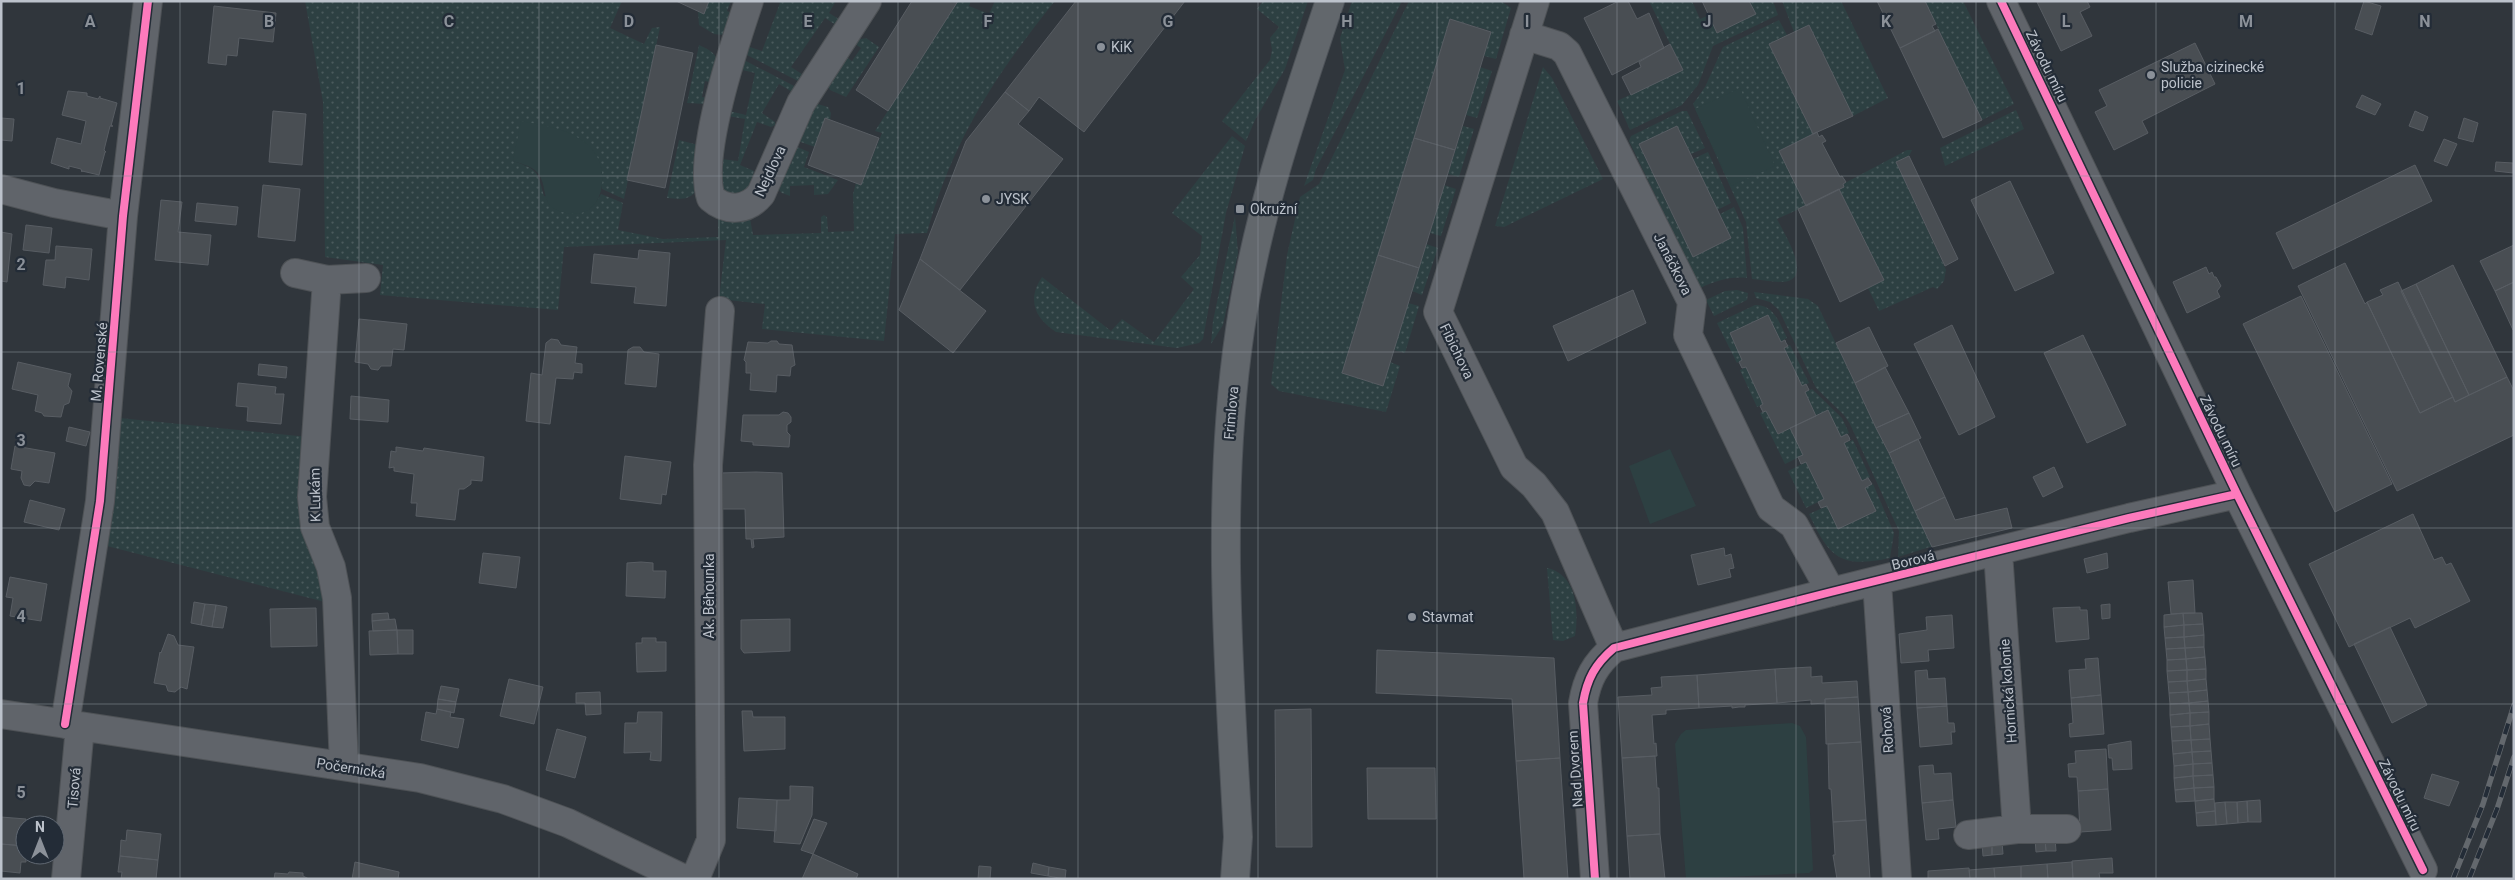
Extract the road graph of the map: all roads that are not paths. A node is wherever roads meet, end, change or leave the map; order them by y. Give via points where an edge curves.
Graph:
1 (148, 1) edge
2 (749, 1) edge
3 (867, 1) edge
4 (1330, 1) edge
5 (1535, 1) edge
6 (2001, 1) edge
7 (1524, 35) junction
8 (1, 189) edge
9 (123, 216) junction
10 (295, 273) dead end
11 (366, 278) dead end
12 (327, 280) junction
13 (720, 311) dead end
14 (2237, 494) junction
15 (1998, 552) junction
16 (1877, 582) junction
17 (1831, 592) junction
18 (1607, 655) junction
19 (1, 714) edge
20 (72, 726) junction
21 (344, 766) junction
22 (2067, 829) dead end
23 (2017, 830) junction
24 (1968, 835) dead end
25 (1238, 837) junction
26 (2423, 870) dead end
27 (66, 879) edge
28 (684, 879) edge
29 (695, 879) edge
30 (1235, 879) edge
31 (1246, 879) edge
32 (1595, 879) edge
33 (1897, 879) edge

1 - 9 street, M. Rovenské
2 - 3 street, Nejdlova via 715,121 706,178 711,198 728,208 744,208 761,194 802,103
4 - 25 main road, Frimlova via 1256,245 1234,378 1226,488 1225,574
5 - 7 street, Fibichova
6 - 14 street, Závodu míru
7 - 17 street, Janáčkova via 1559,46 1568,53 1692,302 1688,334 1771,508 1794,525
7 - 18 street, Fibichova via 1438,312 1514,467 1534,484 1555,512
8 - 9 street
9 - 20 street, M. Rovenské via 100,501
10 - 12 street
11 - 12 street
12 - 21 street, K Lukám via 312,497 315,527 331,566 337,598
13 - 29 street, Ak. Běhounka via 708,465 711,840
14 - 15 street, Borová
14 - 26 street, Závodu míru
15 - 16 street, Borová
15 - 23 street, Hornická kolonie
16 - 17 street, Borová
16 - 33 street, Rohová
17 - 18 street, Borová
18 - 32 street, Nad Dvorem via 1588,681 1583,703
19 - 20 street, Počernická
20 - 21 street, Počernická
20 - 27 street, Tisová
21 - 28 street, Počernická via 420,778 503,799 568,823
22 - 23 street
23 - 24 street
25 - 30 main road, Frimlova
25 - 31 main road, Frimlova

